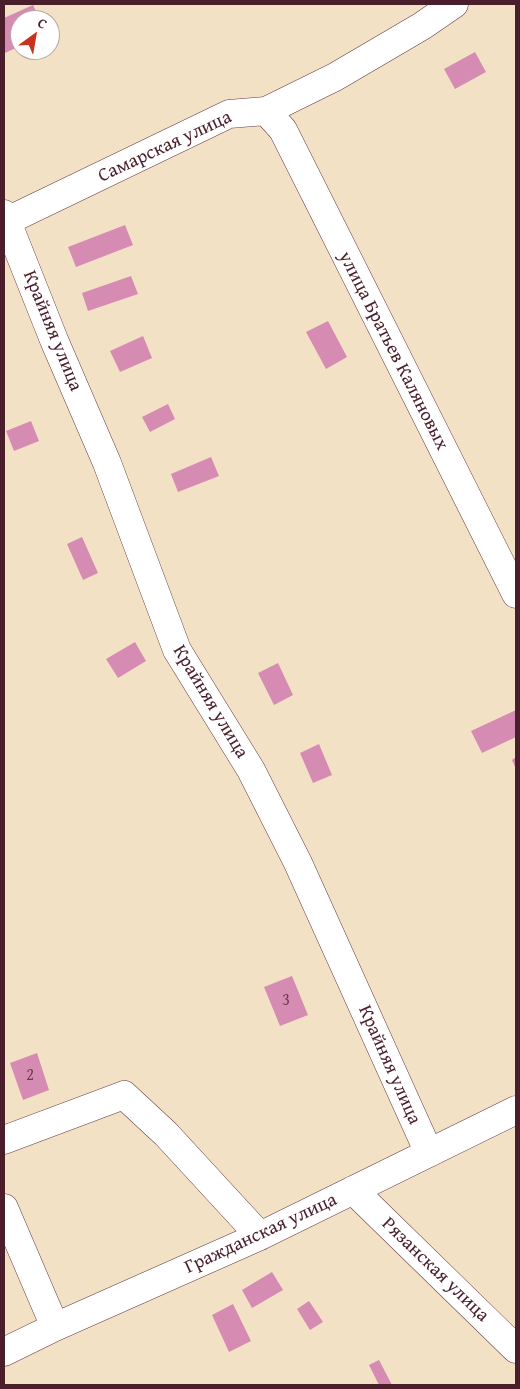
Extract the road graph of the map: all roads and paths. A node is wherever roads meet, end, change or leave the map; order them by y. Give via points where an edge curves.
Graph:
1 (454, 4) edge
2 (266, 111) junction
3 (6, 217) edge
4 (516, 594) edge
5 (516, 1110) edge
6 (4, 1140) edge
7 (429, 1153) junction
8 (353, 1190) junction
9 (4, 1208) edge
10 (260, 1236) junction
11 (55, 1327) junction
12 (516, 1349) edge
13 (4, 1352) edge

1 - 2 street, Самарская улица via 335,77
2 - 3 street, Самарская улица via 229,114
2 - 4 street, улица Братьев Каляновых via 283,130
3 - 7 street, Крайняя улица via 107,463 177,650 251,770 294,855
5 - 7 street, Гражданская улица
6 - 10 street via 124,1094 166,1134
7 - 8 street, Гражданская улица
8 - 10 street, Гражданская улица
8 - 12 street, Рязанская улица
9 - 11 street
10 - 11 street, Гражданская улица
11 - 13 street, Гражданская улица

